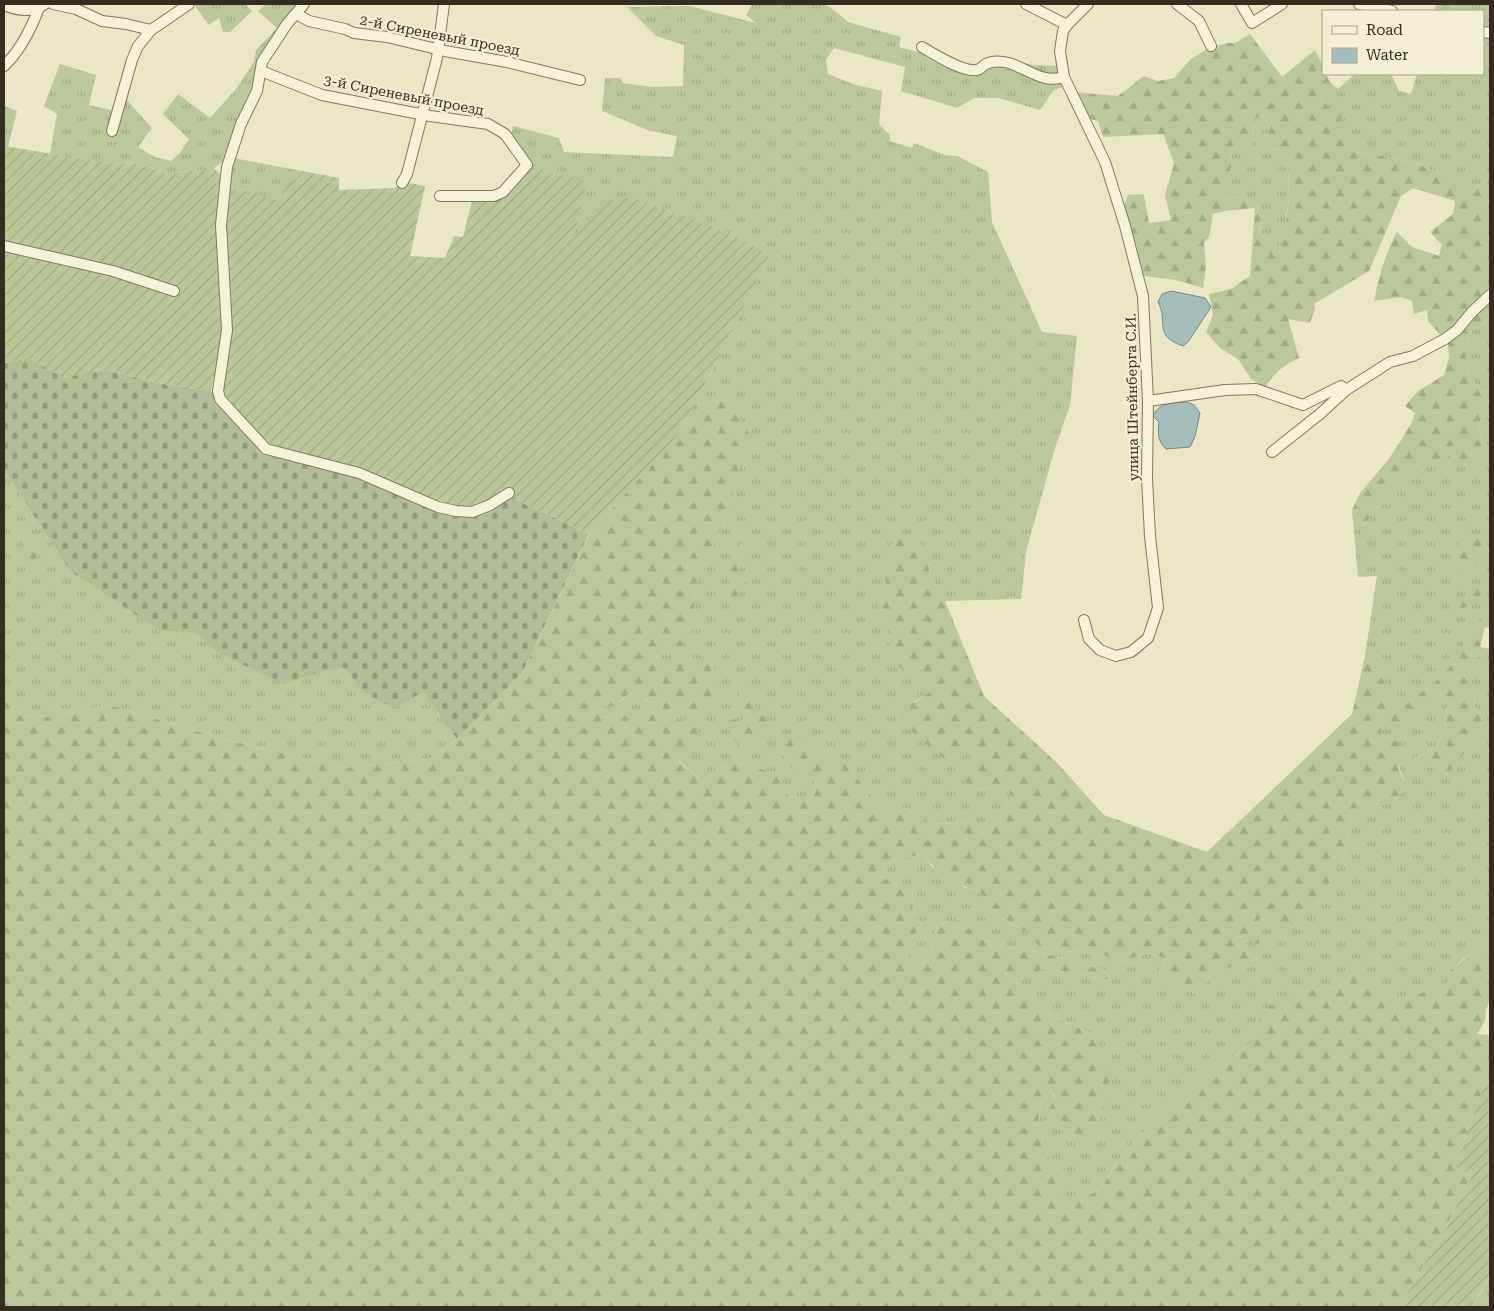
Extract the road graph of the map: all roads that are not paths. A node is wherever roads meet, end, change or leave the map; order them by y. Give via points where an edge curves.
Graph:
1 (189, 4) edge
2 (304, 4) edge
3 (444, 4) edge
4 (1026, 4) edge
5 (1088, 4) edge
6 (1177, 4) edge
7 (1241, 4) edge
8 (1282, 4) edge
9 (1359, 4) edge
10 (4, 5) edge
11 (45, 5) edge
12 (1387, 10) edge
13 (296, 14) junction
14 (1068, 25) junction
15 (151, 30) junction
16 (1211, 46) dead end
17 (922, 47) dead end
18 (438, 49) junction
19 (4, 66) edge
20 (261, 72) junction
21 (1064, 76) junction
22 (580, 80) dead end
23 (423, 114) junction
24 (112, 131) dead end
25 (402, 183) dead end
26 (440, 196) dead end
27 (4, 246) edge
28 (174, 292) dead end
29 (1490, 295) edge
30 (1346, 390) junction
31 (1148, 401) junction
32 (1272, 452) dead end
33 (509, 493) dead end
34 (1084, 620) dead end

1 - 15 street
2 - 13 street
3 - 18 street
4 - 14 street
5 - 14 street
6 - 16 street via 1199,21
7 - 8 street via 1252,23
9 - 12 street
10 - 11 street via 21,10
11 - 15 street
11 - 19 street
13 - 18 street, 2-й Сиреневый проезд via 309,21 354,33
13 - 20 street via 266,53
14 - 21 street, улица Штейнберга С.И. via 1063,31 1060,51
15 - 24 street via 132,60
17 - 21 street via 952,64 973,70 998,61 1055,80
18 - 22 street, 2-й Сиреневый проезд
18 - 23 street
20 - 23 street, 3-й Сиреневый проезд via 322,95
20 - 33 street via 257,91 241,124 227,168 220,225 227,330 218,382 220,400 266,449 359,472 438,507 472,512
21 - 31 street, улица Штейнберга С.И. via 1105,162 1138,273 1143,296
23 - 25 street
23 - 26 street, 3-й Сиреневый проезд via 488,124 506,134 527,165 502,192 494,196
27 - 28 street via 113,271
29 - 30 street via 1445,339 1413,356 1390,362
30 - 31 street via 1341,386 1303,405 1256,389
30 - 32 street
31 - 34 street, улица Штейнберга С.И. via 1146,479 1158,608 1148,638 1131,652 1116,656 1100,650 1089,639

